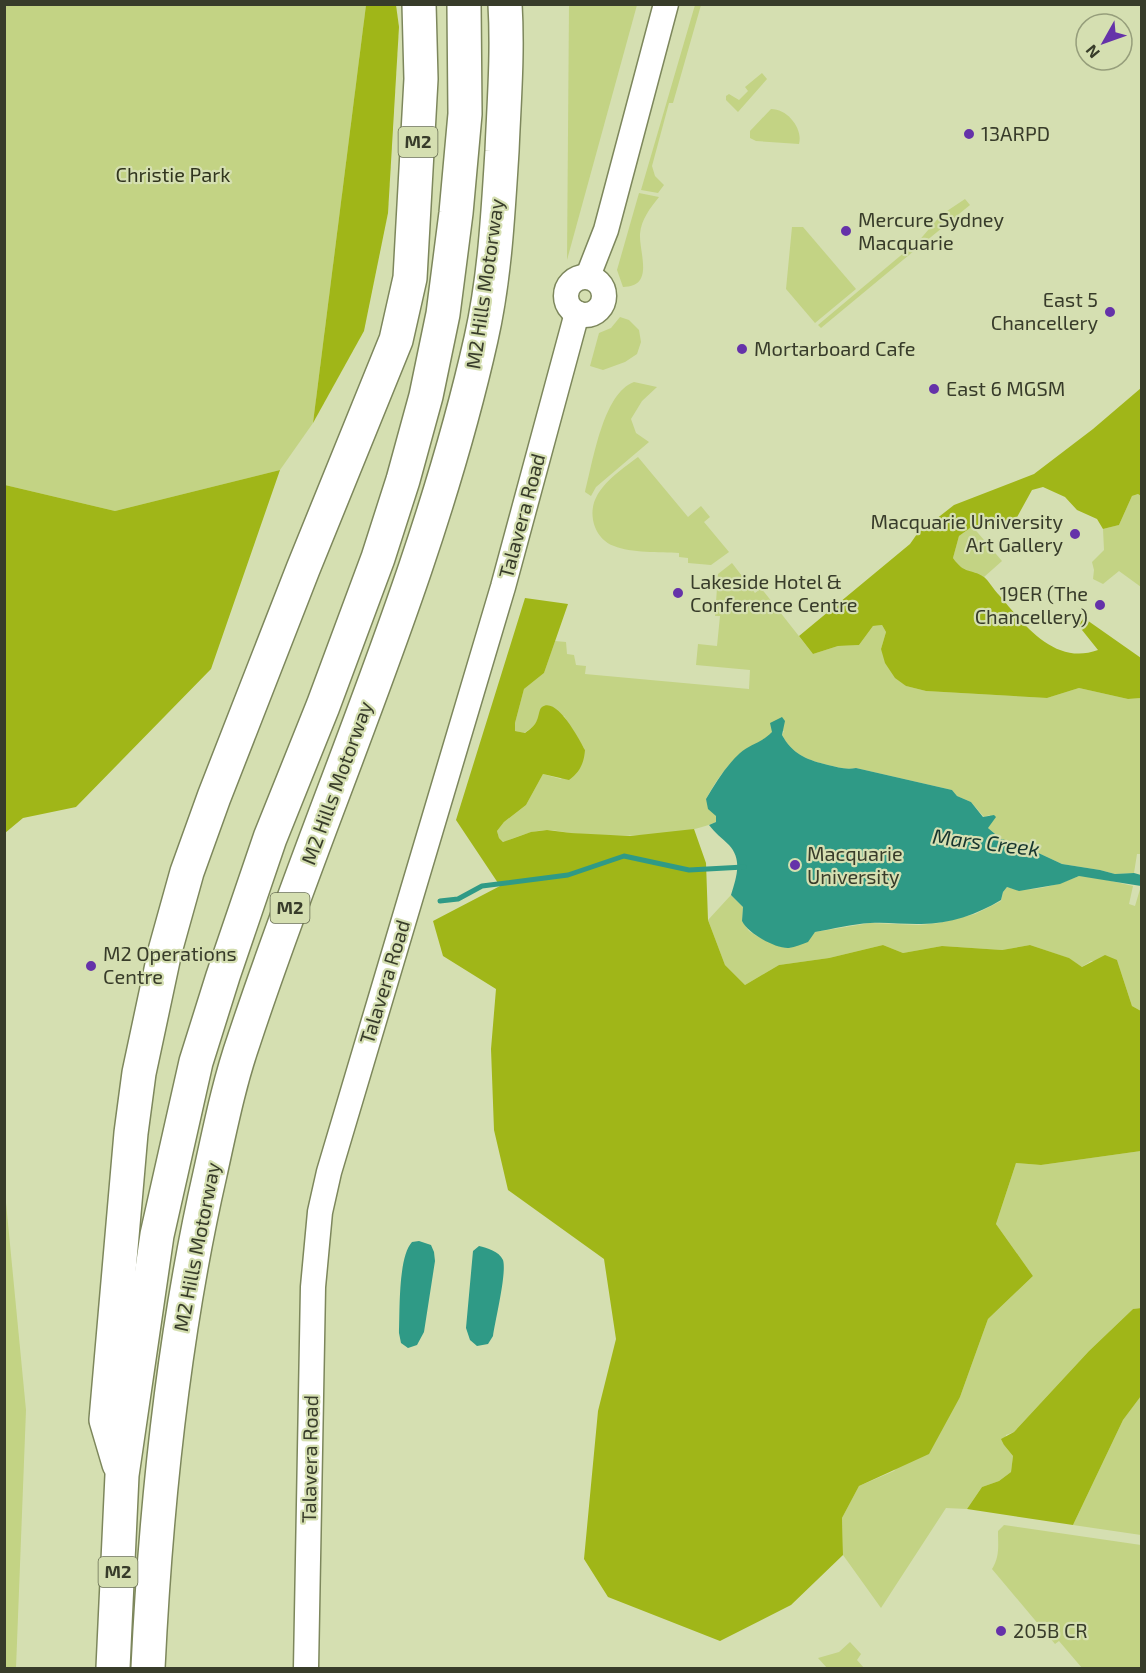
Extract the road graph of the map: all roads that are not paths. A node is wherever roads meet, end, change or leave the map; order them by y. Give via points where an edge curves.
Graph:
1 (419, 4) edge
2 (464, 4) edge
3 (505, 4) edge
4 (521, 4) edge
5 (666, 4) edge
6 (501, 163) junction
7 (122, 1475) junction
8 (113, 1668) edge
9 (148, 1668) edge
10 (306, 1668) edge

1 - 7 highway, M2 via 421,79 410,278 396,340 214,797 165,951 139,1073 106,1420
2 - 7 highway, M2 Hills Motorway / M2 via 465,114 456,213 443,314 426,396 378,558 270,838 196,1062 157,1236
3 - 6 highway, M2 Hills Motorway / M2 via 507,54
4 - 6 highway, M2 via 519,63
5 - 10 street, Talavera Road via 606,231 588,276 598,281 605,296 595,312 577,313 503,587 320,1212 313,1287
6 - 9 highway, M2 Hills Motorway / M2 via 496,236 482,334 460,425 384,656 242,1044 220,1130 185,1299 168,1418 153,1559
7 - 8 highway, M2 Hills Motorway / M2

